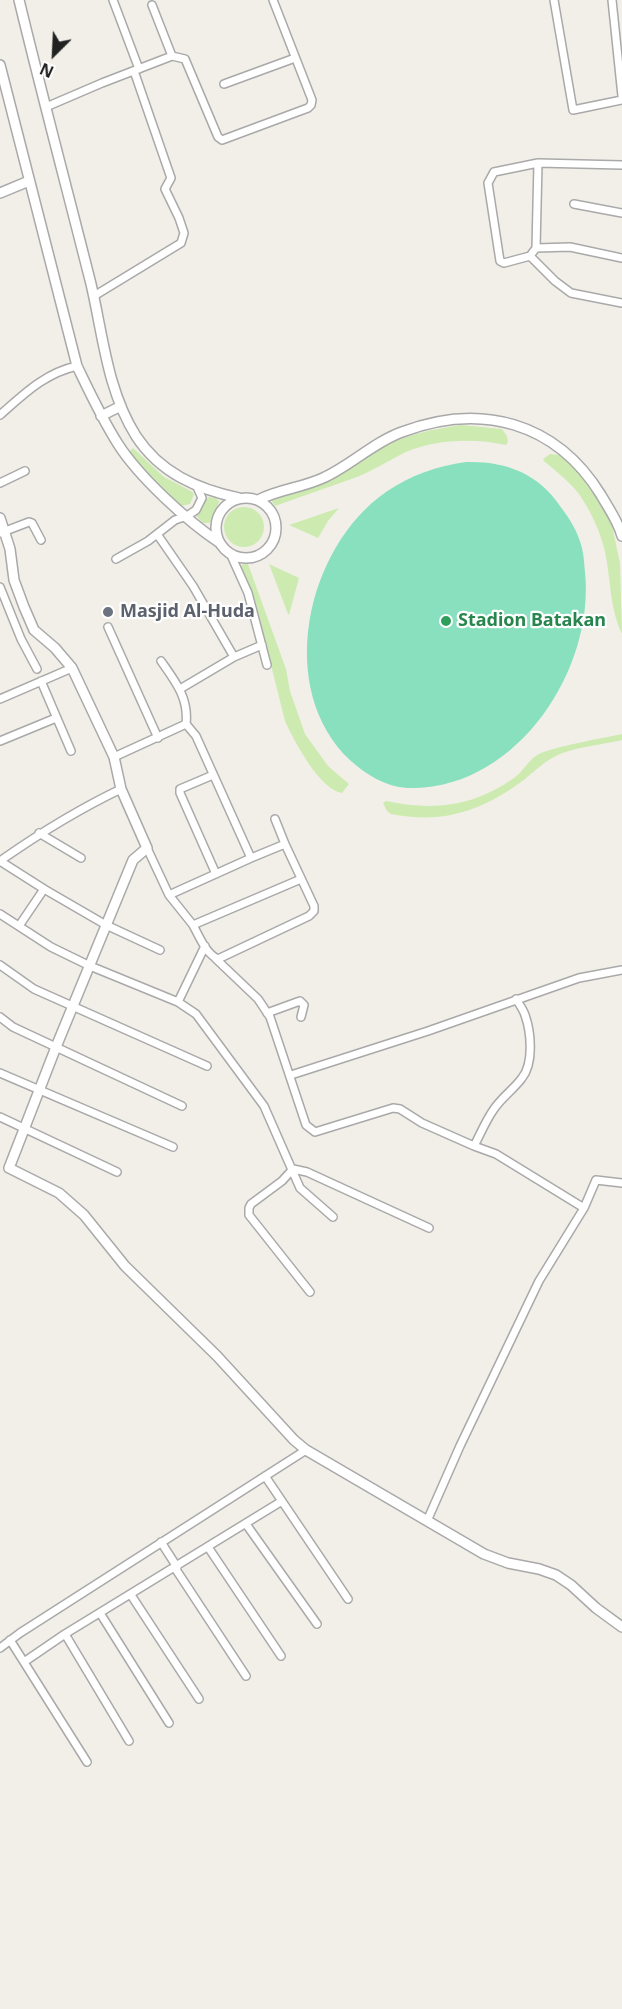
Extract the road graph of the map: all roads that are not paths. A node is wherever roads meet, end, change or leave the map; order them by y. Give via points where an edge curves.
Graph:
1 (19, 0) edge
2 (113, 0) edge
3 (273, 0) edge
4 (554, 0) edge
5 (612, 0) edge
6 (152, 5) dead end
7 (172, 56) junction
8 (295, 58) junction
9 (0, 65) edge
10 (136, 70) junction
11 (224, 84) dead end
12 (622, 98) edge
13 (46, 107) junction
14 (538, 163) junction
15 (622, 165) edge
16 (29, 181) junction
17 (0, 193) edge
18 (574, 204) dead end
19 (622, 213) edge
20 (536, 248) junction
21 (530, 256) junction
22 (622, 258) edge
23 (94, 296) junction
24 (622, 303) edge
25 (77, 366) junction
26 (122, 406) junction
27 (0, 415) edge
28 (101, 416) junction
29 (136, 436) junction
30 (119, 446) junction
31 (25, 471) dead end
32 (0, 483) edge
33 (197, 487) junction
34 (239, 498) junction
35 (258, 500) junction
36 (187, 516) junction
37 (0, 518) edge
38 (620, 522) edge
39 (3, 532) edge
40 (157, 534) junction
41 (622, 536) edge
42 (41, 540) dead end
43 (220, 543) junction
44 (230, 553) junction
45 (116, 559) dead end
46 (0, 587) edge
47 (108, 627) dead end
48 (262, 645) junction
49 (234, 657) junction
50 (161, 661) dead end
51 (267, 666) dead end
52 (72, 668) junction
53 (37, 669) dead end
54 (41, 681) junction
55 (180, 688) junction
56 (1, 695) edge
57 (56, 718) junction
58 (186, 724) junction
59 (158, 738) junction
60 (0, 741) edge
61 (71, 750) dead end
62 (114, 757) junction
63 (213, 775) junction
64 (121, 789) junction
65 (274, 819) dead end
66 (39, 833) junction
67 (285, 844) junction
68 (139, 854) junction
69 (81, 858) dead end
70 (251, 858) junction
71 (0, 861) edge
72 (216, 874) junction
73 (301, 879) junction
74 (44, 889) junction
75 (169, 895) junction
76 (0, 914) edge
77 (106, 925) junction
78 (19, 926) junction
79 (193, 926) junction
80 (205, 946) junction
81 (160, 950) dead end
82 (215, 958) junction
83 (0, 965) edge
84 (90, 966) junction
85 (622, 970) edge
86 (516, 999) junction
87 (177, 1002) junction
88 (73, 1006) junction
89 (267, 1013) junction
90 (0, 1017) edge
91 (301, 1017) dead end
92 (56, 1047) junction
93 (207, 1066) dead end
94 (0, 1073) edge
95 (291, 1075) junction
96 (39, 1090) junction
97 (182, 1106) dead end
98 (0, 1117) edge
99 (23, 1128) junction
100 (474, 1146) junction
101 (173, 1147) dead end
102 (4, 1166) edge
103 (293, 1169) junction
104 (117, 1172) dead end
105 (622, 1183) edge
106 (584, 1208) junction
107 (333, 1217) dead end
108 (429, 1228) dead end
109 (310, 1292) dead end
110 (306, 1450) junction
111 (266, 1476) junction
112 (282, 1501) junction
113 (427, 1521) junction
114 (246, 1524) junction
115 (161, 1542) junction
116 (208, 1547) junction
117 (176, 1568) junction
118 (131, 1595) junction
119 (348, 1599) dead end
120 (100, 1613) junction
121 (317, 1624) dead end
122 (622, 1627) edge
123 (65, 1634) junction
124 (10, 1640) junction
125 (0, 1648) edge
126 (281, 1656) dead end
127 (24, 1662) junction
128 (246, 1676) dead end
129 (199, 1699) dead end
130 (169, 1723) dead end
131 (129, 1741) dead end
132 (87, 1762) dead end

1 - 13 street
2 - 10 street
3 - 8 street
4 - 12 street via 573,110
5 - 12 street
6 - 7 street
7 - 8 street via 185,59 219,139 225,140 311,105
7 - 10 street
8 - 11 street
9 - 16 street
10 - 13 street
10 - 23 street via 171,178 165,189 184,233 181,243
13 - 23 street
14 - 15 street
14 - 20 street
14 - 21 street via 494,172 488,183 500,261 507,264
16 - 17 street
16 - 25 street
18 - 19 street
20 - 21 street
20 - 22 street via 570,248
21 - 24 street via 571,292
23 - 26 street via 106,359
25 - 27 street via 40,381
25 - 28 street
26 - 28 street
26 - 29 street
28 - 30 street
29 - 30 street
29 - 33 street via 173,474
30 - 36 street via 160,494
31 - 32 street
33 - 34 street
33 - 36 street via 202,498 196,510
34 - 35 street
34 - 43 street via 221,510 216,521
35 - 38 street via 278,490 323,478 398,433 440,421 484,420 510,423 561,448 593,482
35 - 44 street via 275,520 271,545 257,556 247,558
36 - 40 street
36 - 43 street
37 - 39 street
38 - 41 street
39 - 42 street via 31,522
39 - 52 street via 14,580 34,630
40 - 45 street
40 - 49 street
43 - 44 street
44 - 48 street via 248,593
46 - 53 street
47 - 59 street
48 - 49 street
48 - 51 street
49 - 55 street
50 - 55 street
52 - 54 street
52 - 62 street
54 - 56 street
54 - 57 street
55 - 58 street via 188,712
57 - 60 street
57 - 61 street
58 - 59 street
58 - 63 street via 196,736
59 - 62 street
62 - 64 street
63 - 70 street
63 - 72 street via 180,789 180,793
64 - 66 street
64 - 68 street
65 - 67 street
66 - 69 street
66 - 71 street
67 - 70 street
67 - 73 street
68 - 75 street
68 - 77 street
70 - 72 street
71 - 74 street
72 - 75 street
73 - 79 street
73 - 82 street via 314,906 309,916
74 - 77 street
74 - 78 street
75 - 79 street
76 - 78 street
77 - 81 street
77 - 84 street
78 - 84 street
79 - 80 street
80 - 82 street
80 - 87 street
82 - 89 street via 258,999
83 - 88 street via 34,989
84 - 87 street
84 - 88 street
85 - 86 street via 579,978
86 - 95 street
86 - 100 street via 526,1020 529,1068 493,1110
87 - 103 street via 196,1014 264,1106
88 - 92 street
88 - 93 street
89 - 91 street via 300,1001 304,1005
89 - 95 street
90 - 92 street
92 - 96 street
92 - 97 street
94 - 96 street
95 - 100 street via 306,1125 315,1132 393,1108
96 - 99 street
96 - 101 street
98 - 99 street
99 - 102 street
99 - 104 street
100 - 106 street via 496,1154
102 - 110 street via 59,1193 84,1215 125,1266
103 - 107 street via 300,1188
103 - 108 street
103 - 109 street via 251,1204 249,1215
105 - 106 street via 596,1180
106 - 113 street via 539,1281
110 - 111 street
110 - 113 street
111 - 112 street
111 - 115 street
112 - 114 street
112 - 119 street
113 - 122 street via 484,1554 556,1575
114 - 116 street
114 - 121 street
115 - 117 street
115 - 124 street
116 - 117 street
116 - 126 street
117 - 118 street
117 - 128 street
118 - 120 street
118 - 129 street
120 - 123 street
120 - 130 street
123 - 127 street
123 - 131 street
124 - 125 street
124 - 127 street
127 - 132 street

